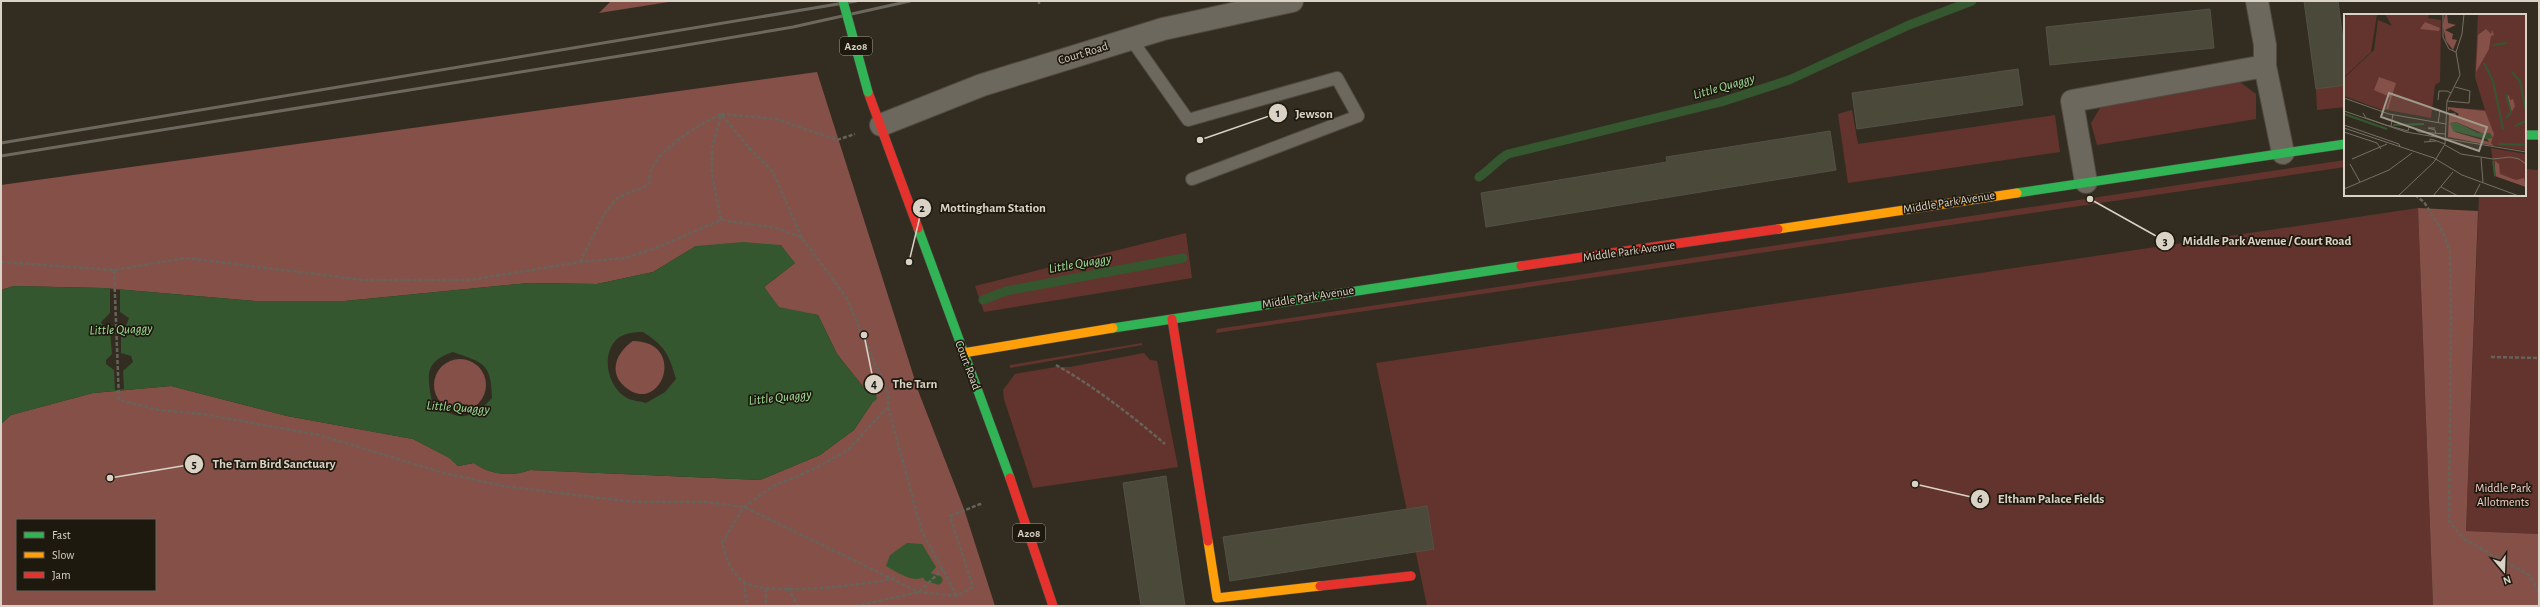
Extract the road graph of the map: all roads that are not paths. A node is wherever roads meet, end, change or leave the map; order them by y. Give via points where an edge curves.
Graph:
1 (843, 1) edge
2 (1292, 1) edge
3 (2257, 1) edge
4 (1131, 39) junction
5 (2265, 66) junction
6 (881, 125) junction
7 (2526, 135) edge
8 (2539, 135) edge
9 (2344, 144) edge
10 (2282, 153) junction
11 (1192, 179) dead end
12 (2086, 182) junction
13 (1172, 319) junction
14 (963, 354) junction
15 (1411, 576) dead end
16 (1053, 606) edge

1 - 6 street, Court Road / A208, bridge via 868,92
2 - 4 street, Court Road via 1163,28
3 - 5 street via 2265,45
4 - 6 street, Court Road via 982,85
4 - 11 lane via 1188,120 1337,78 1358,116
5 - 10 street
5 - 12 street via 2072,101
6 - 14 street, Court Road / A208
7 - 8 street
9 - 10 street, Middle Park Avenue
10 - 12 street, Middle Park Avenue
12 - 13 street, Middle Park Avenue
13 - 14 street, Middle Park Avenue
13 - 15 street via 1217,598
14 - 16 street, Court Road / A208 via 1004,460

